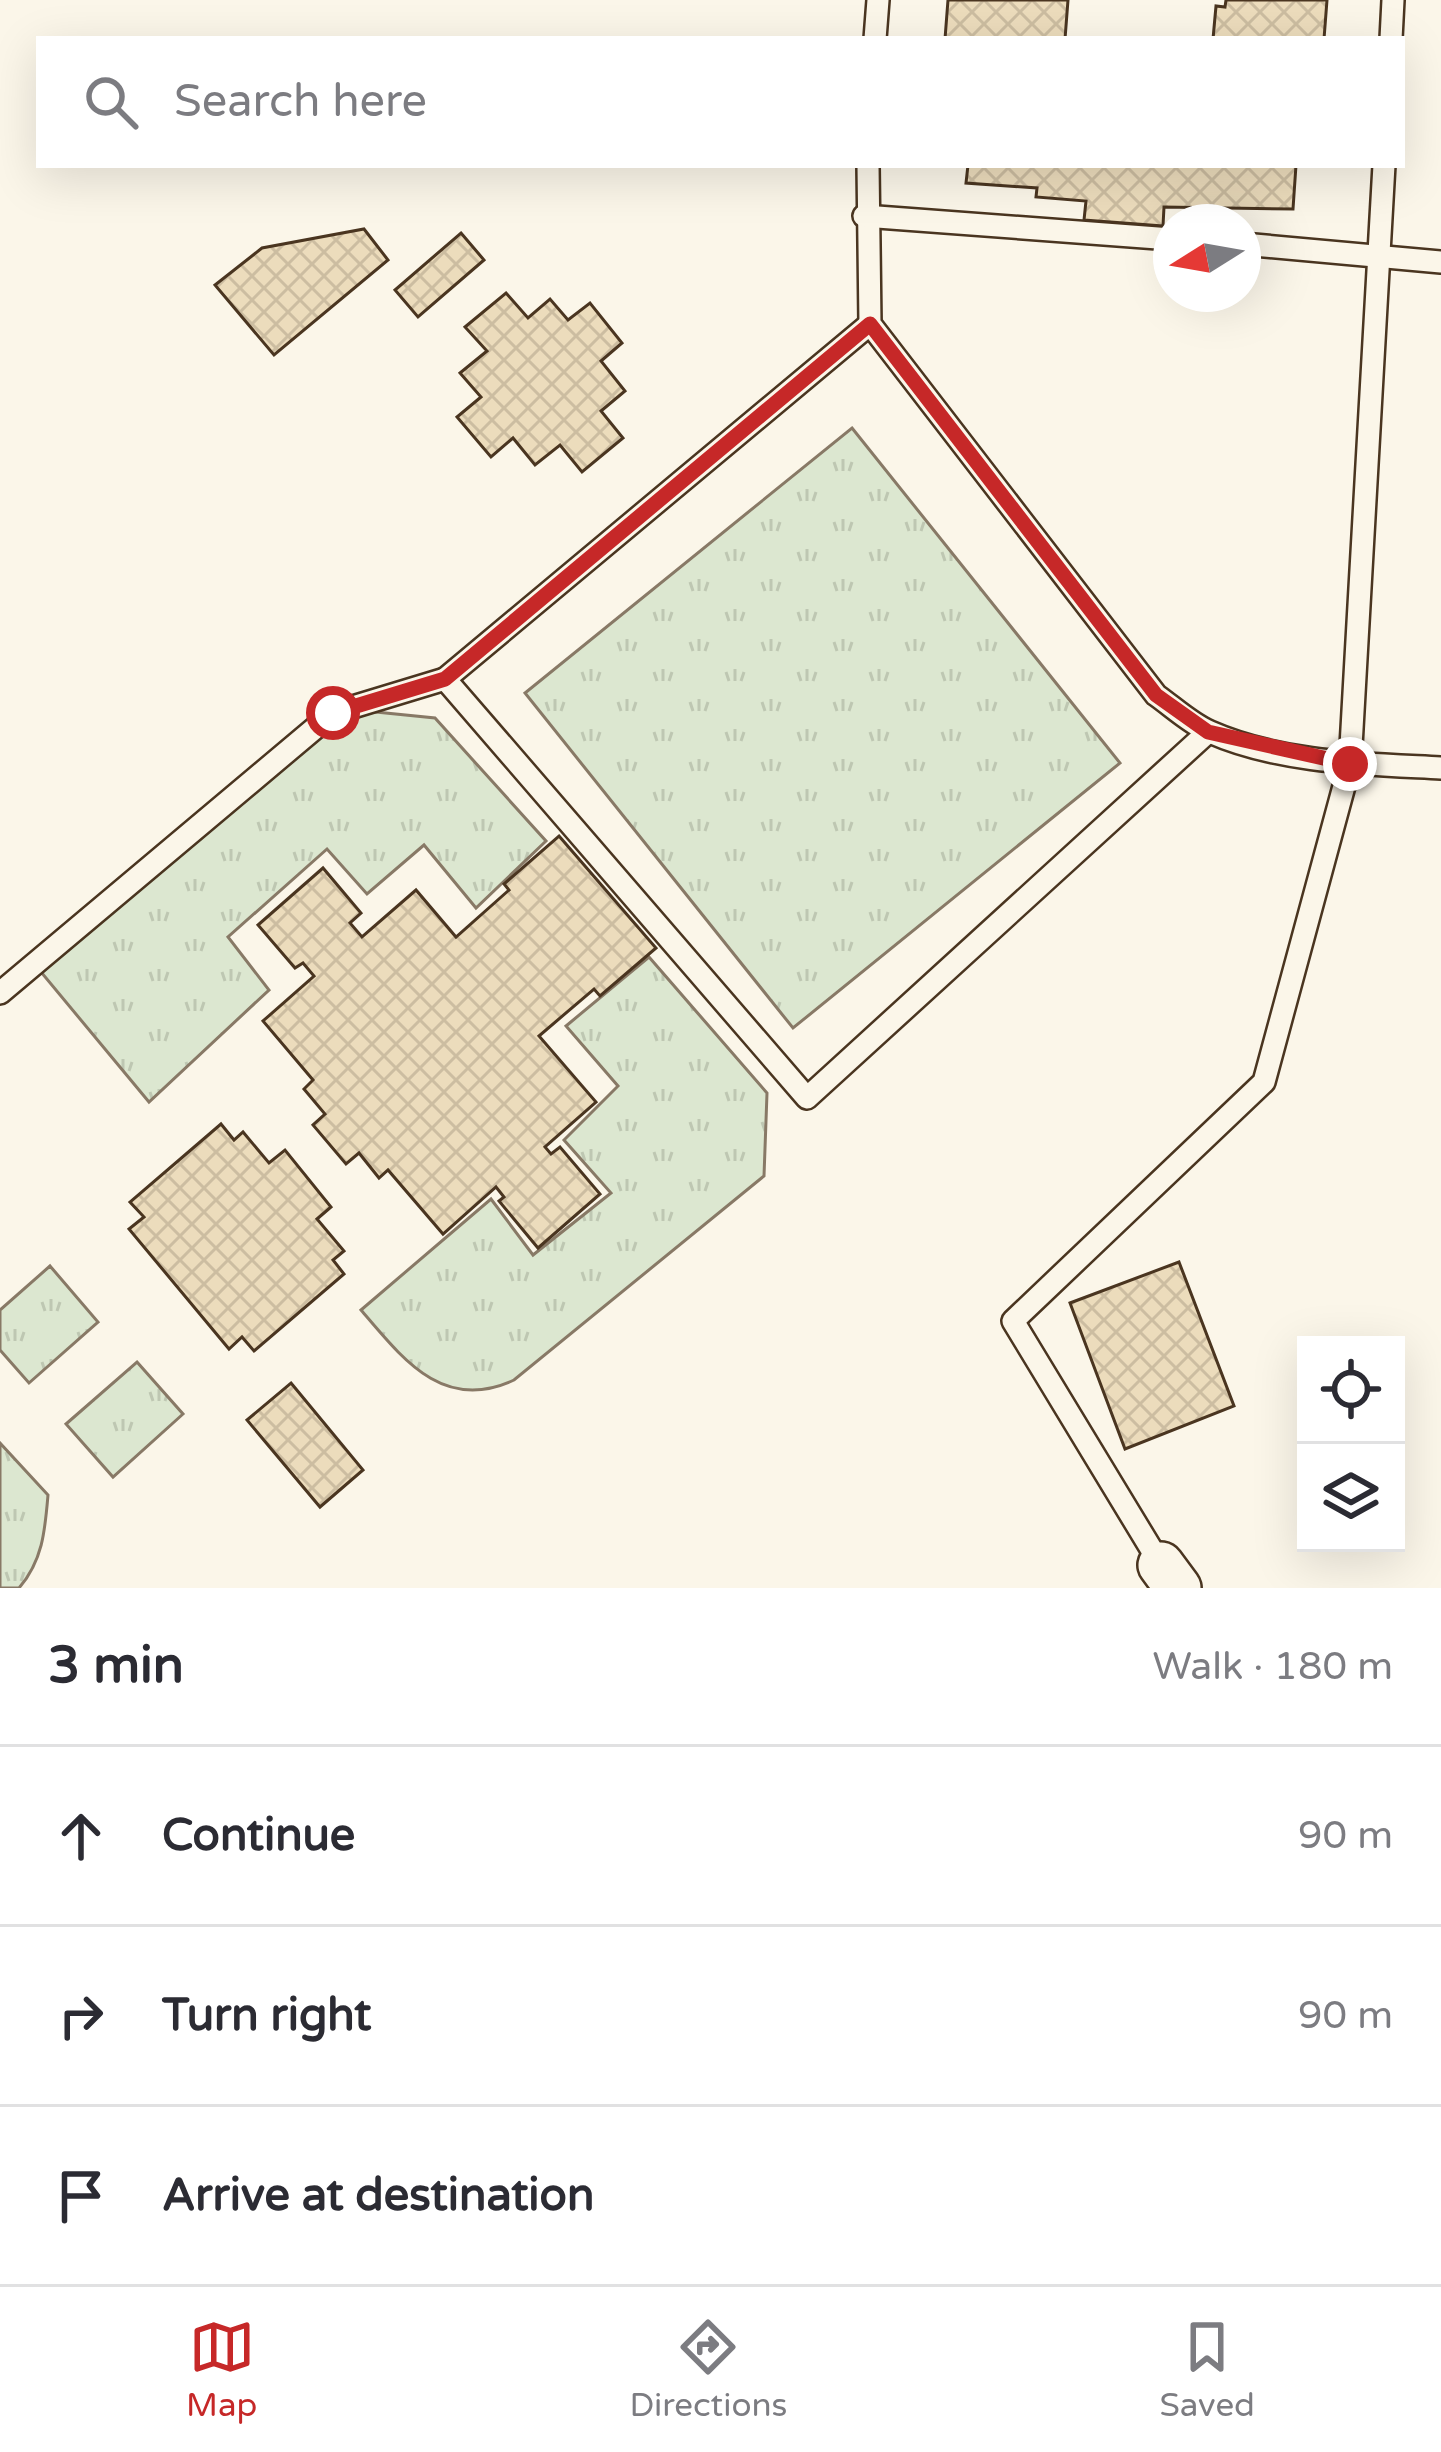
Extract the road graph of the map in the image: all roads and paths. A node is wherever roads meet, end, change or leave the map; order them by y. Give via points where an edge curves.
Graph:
1 (878, 0) edge
2 (1393, 0) edge
3 (875, 36) edge
4 (1391, 36) edge
5 (868, 168) edge
6 (1384, 168) edge
7 (864, 216) junction
8 (1153, 237) edge
9 (1261, 245) edge
10 (1378, 254) junction
11 (1441, 262) edge
12 (870, 324) junction
13 (445, 679) junction
14 (1208, 732) junction
15 (1350, 764) junction
16 (1441, 768) edge
17 (0, 993) edge
18 (1169, 1576) edge

1 - 3 lane
2 - 4 lane
5 - 7 lane
6 - 10 lane
7 - 8 lane
7 - 12 lane
9 - 10 lane
10 - 11 lane
10 - 15 lane
12 - 13 lane
12 - 14 lane via 1156,695
13 - 14 lane via 807,1098
13 - 17 lane via 333,713
14 - 15 lane
15 - 16 lane
15 - 18 lane via 1264,1082 1013,1321

